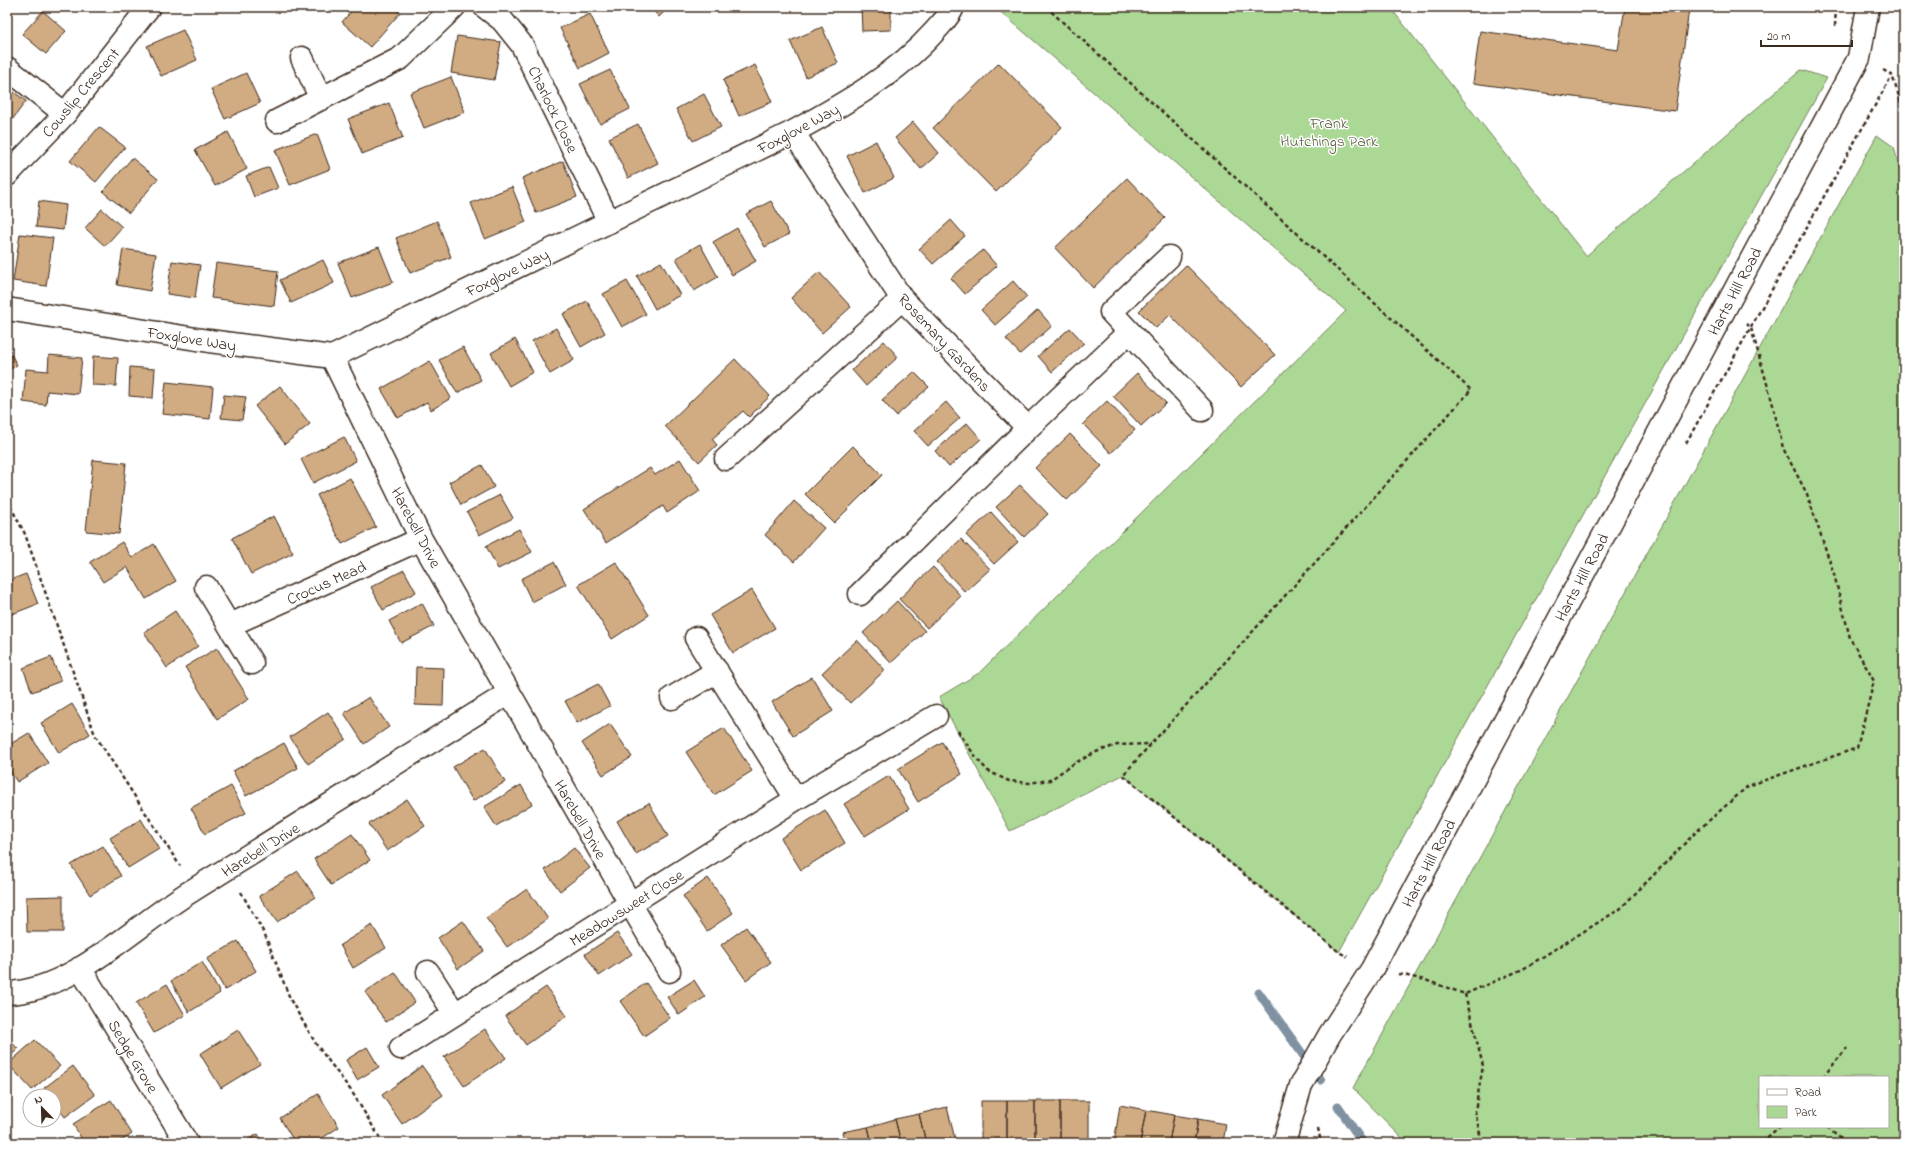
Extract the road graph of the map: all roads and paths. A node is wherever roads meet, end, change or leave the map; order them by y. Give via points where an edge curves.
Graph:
1 (149, 7) edge
2 (454, 7) edge
3 (485, 7) edge
4 (953, 7) edge
5 (1046, 7) edge
6 (1836, 7) edge
7 (1868, 7) edge
8 (1835, 11) dead end
9 (302, 58) dead end
10 (7, 68) edge
11 (1892, 75) dead end
12 (321, 99) junction
13 (1904, 112) edge
14 (65, 114) junction
15 (277, 121) dead end
16 (793, 132) junction
17 (7, 175) edge
18 (609, 222) junction
19 (1169, 257) dead end
20 (902, 299) junction
21 (1727, 303) junction
22 (7, 309) edge
23 (1129, 332) junction
24 (332, 357) junction
25 (1202, 410) dead end
26 (1028, 428) junction
27 (726, 459) dead end
28 (7, 500) edge
29 (421, 539) junction
30 (206, 587) dead end
31 (860, 594) dead end
32 (230, 626) junction
33 (696, 638) dead end
34 (252, 663) dead end
35 (717, 671) junction
36 (509, 693) junction
37 (672, 698) dead end
38 (936, 716) joint
39 (1151, 744) junction
40 (796, 799) junction
41 (180, 866) dead end
42 (239, 888) dead end
43 (630, 904) junction
44 (80, 968) junction
45 (1372, 968) junction
46 (669, 971) dead end
47 (428, 972) dead end
48 (7, 993) edge
49 (1465, 994) junction
50 (455, 1014) junction
51 (401, 1048) dead end
52 (1847, 1048) dead end
53 (1824, 1076) edge
54 (1779, 1128) edge
55 (1828, 1128) edge
56 (187, 1143) edge
57 (383, 1143) edge
58 (1284, 1143) edge
59 (1482, 1143) edge
60 (1762, 1143) edge
61 (1848, 1143) edge

1 - 14 street, Cowslip Crescent
2 - 12 street via 401,58
3 - 18 street, Charlock Close via 502,20 522,45
4 - 16 street, Foxglove Way via 950,15 922,46 890,72 843,104
5 - 39 path via 1471,390
6 - 8 path
7 - 21 street, Harts Hill Road via 1859,58
9 - 12 street
10 - 14 street
11 - 13 path
12 - 15 street
14 - 17 street, Cowslip Crescent
16 - 18 street, Foxglove Way
16 - 20 street, Rosemary Gardens
18 - 24 street, Foxglove Way
19 - 23 street via 1111,312
20 - 26 street, Rosemary Gardens
20 - 27 street
21 - 45 street, Harts Hill Road
21 - 49 path via 1751,328 1783,448 1807,494 1834,574 1850,638 1874,680 1857,748 1748,786 1695,833 1620,909 1523,969
22 - 24 street, Foxglove Way
23 - 25 street
23 - 26 street
24 - 29 street, Harebell Drive
26 - 31 street
28 - 41 path via 25,534 95,735
29 - 32 street, Crocus Mead
29 - 36 street, Harebell Drive
30 - 32 street
32 - 34 street
33 - 35 street
35 - 37 street
35 - 40 street
36 - 43 street, Harebell Drive
36 - 44 street, Harebell Drive via 192,890
38 - 39 path via 953,723 965,743 988,771 1009,781 1029,783 1050,780 1096,752 1117,745
38 - 40 street, Meadowsweet Close
39 - 45 path via 1123,775 1339,952
40 - 43 street, Meadowsweet Close
42 - 57 path via 265,936 290,1001 316,1044 352,1092
43 - 46 street, Harebell Drive
43 - 50 street, Meadowsweet Close
44 - 48 street, Harebell Drive via 32,988
44 - 56 street, Sedge Grove
45 - 49 path via 1425,980
45 - 58 street, Harts Hill Road via 1301,1086
47 - 50 street
49 - 59 path via 1483,1066 1475,1111
50 - 51 street, Meadowsweet Close
52 - 53 path
54 - 60 path
55 - 61 path

